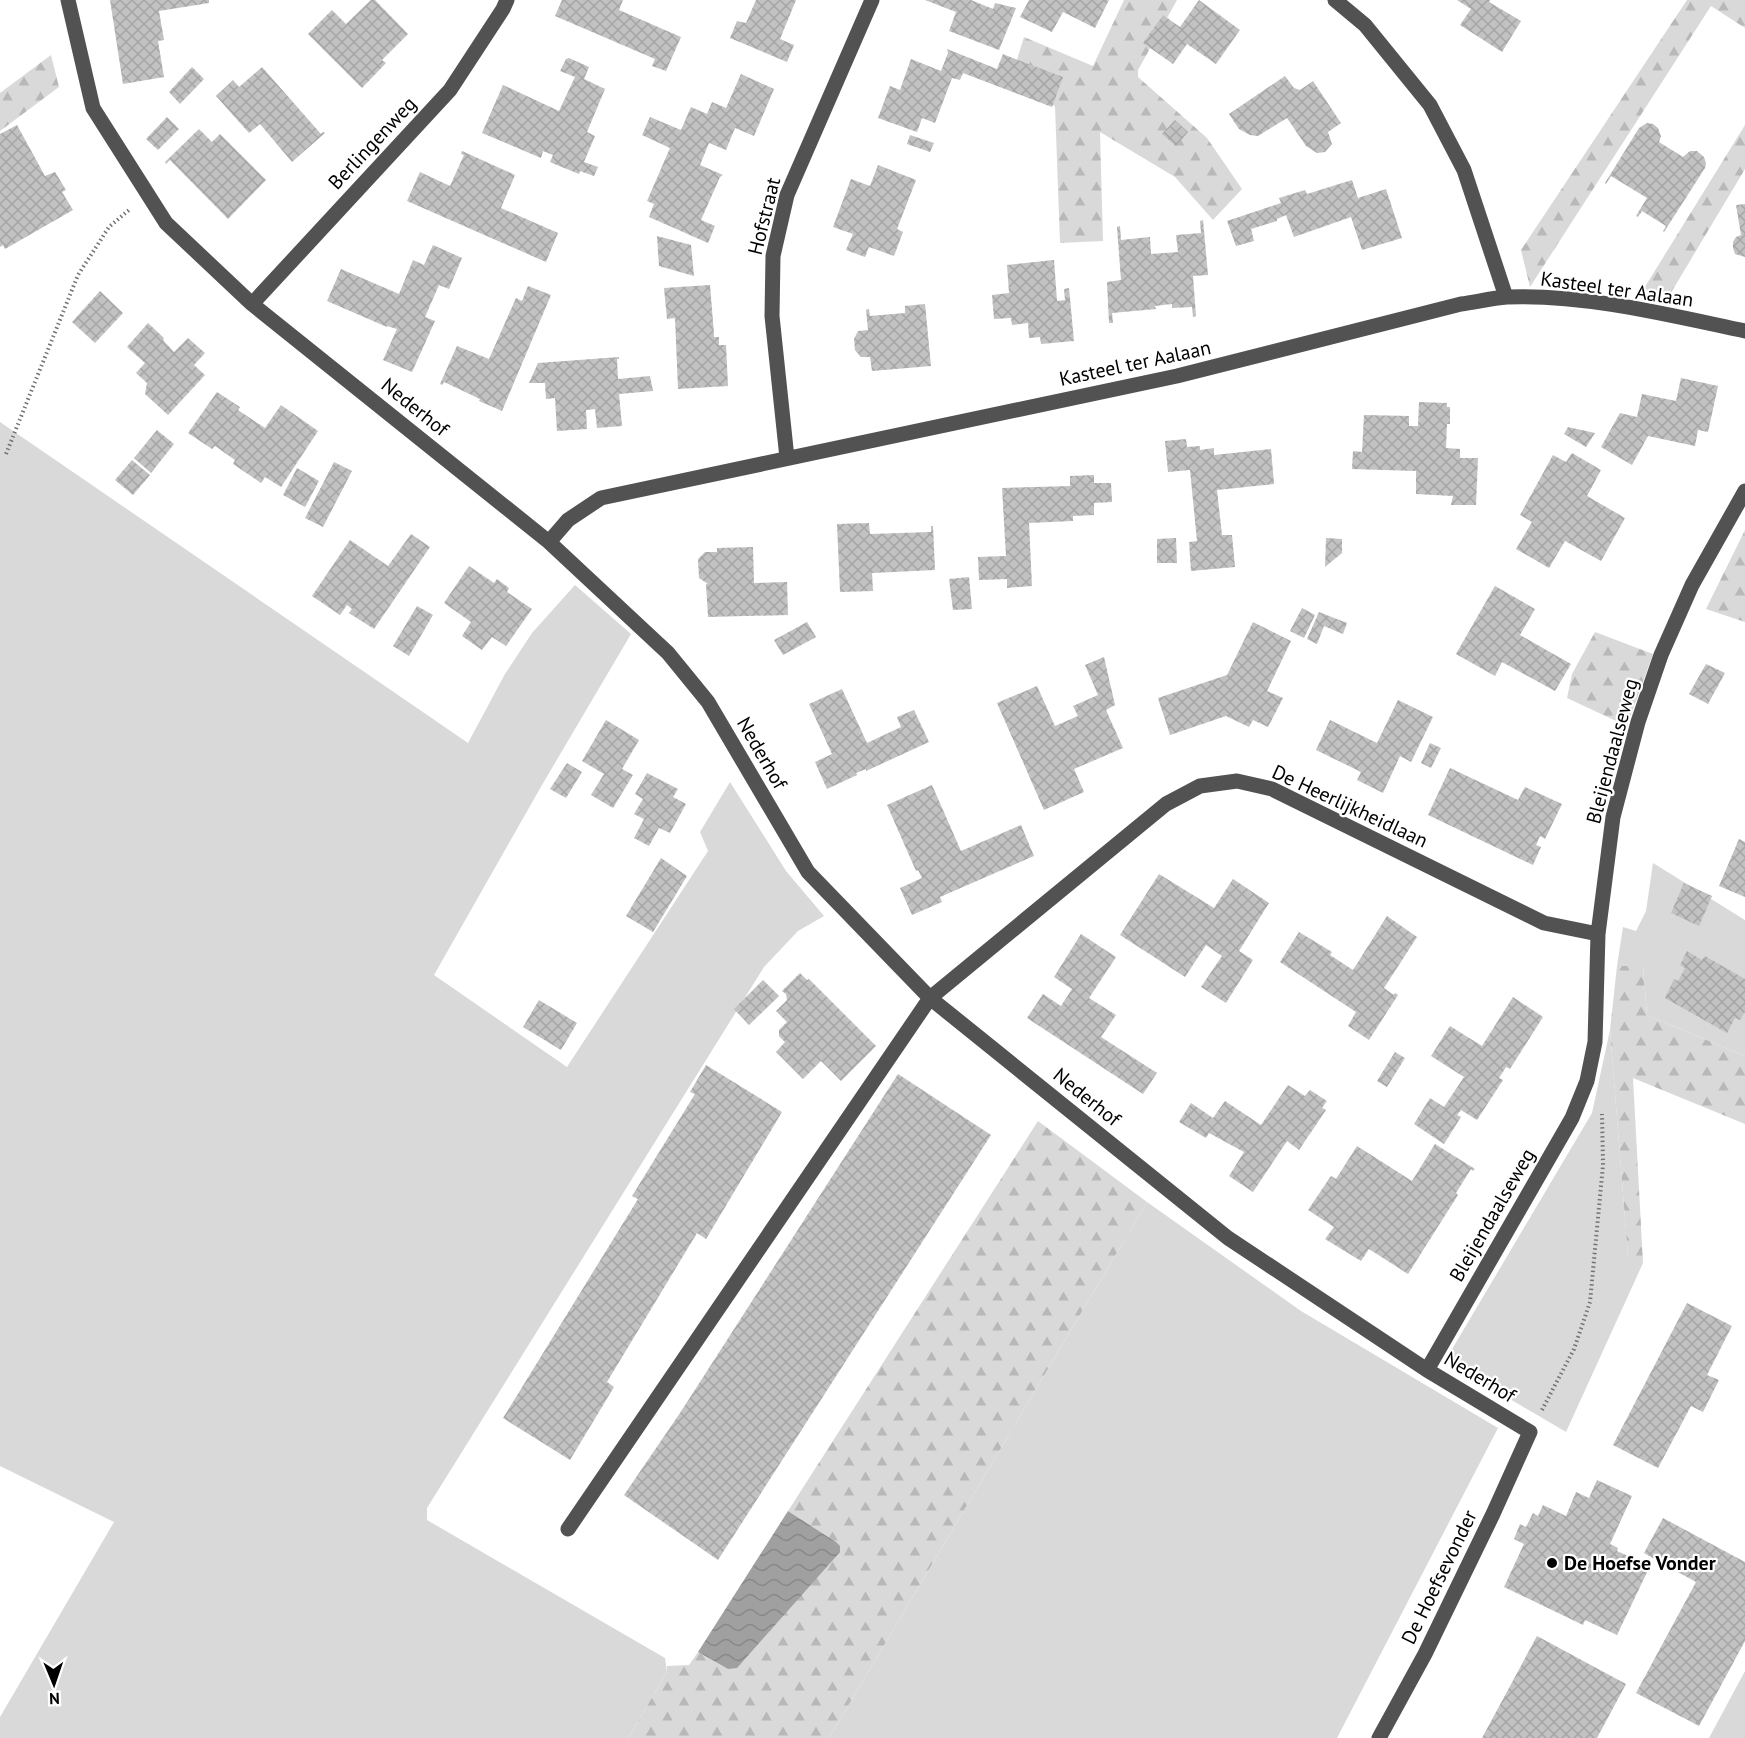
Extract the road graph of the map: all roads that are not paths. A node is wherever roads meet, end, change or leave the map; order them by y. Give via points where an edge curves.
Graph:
1 (68, 0) edge
2 (507, 0) edge
3 (872, 0) edge
4 (1335, 0) edge
5 (1506, 297) junction
6 (252, 304) junction
7 (1745, 331) edge
8 (787, 458) junction
9 (1745, 491) edge
10 (549, 542) junction
11 (1598, 934) junction
12 (930, 998) junction
13 (1427, 1370) junction
14 (1530, 1432) joint
15 (568, 1529) dead end
16 (1379, 1738) edge

1 - 6 street, Nederhof via 93,108 166,223
2 - 6 street, Berlingenweg via 450,90
3 - 8 street, Hofstraat via 787,195 773,256 772,316
4 - 5 street via 1365,25 1430,105 1464,170
5 - 7 street, Kasteel ter Aalaan via 1553,298 1651,311
5 - 8 street, Kasteel ter Aalaan via 1461,304 1177,376
6 - 10 street, Nederhof
8 - 10 street, Kasteel ter Aalaan via 601,498 568,520
9 - 11 street, Bleijendaalseweg via 1692,585 1661,655 1638,722 1613,817
10 - 12 street, Nederhof via 668,653 708,702 808,872
11 - 12 street, De Heerlijkheidlaan via 1544,923 1272,789 1237,781 1200,786 1166,804
11 - 13 street, Bleijendaalseweg via 1595,1042 1587,1081 1572,1118
12 - 13 street, Nederhof via 1228,1238
12 - 15 street, De Heerlijkheidlaan
13 - 14 street, Nederhof
14 - 16 street, De Hoefsevonder via 1430,1643

